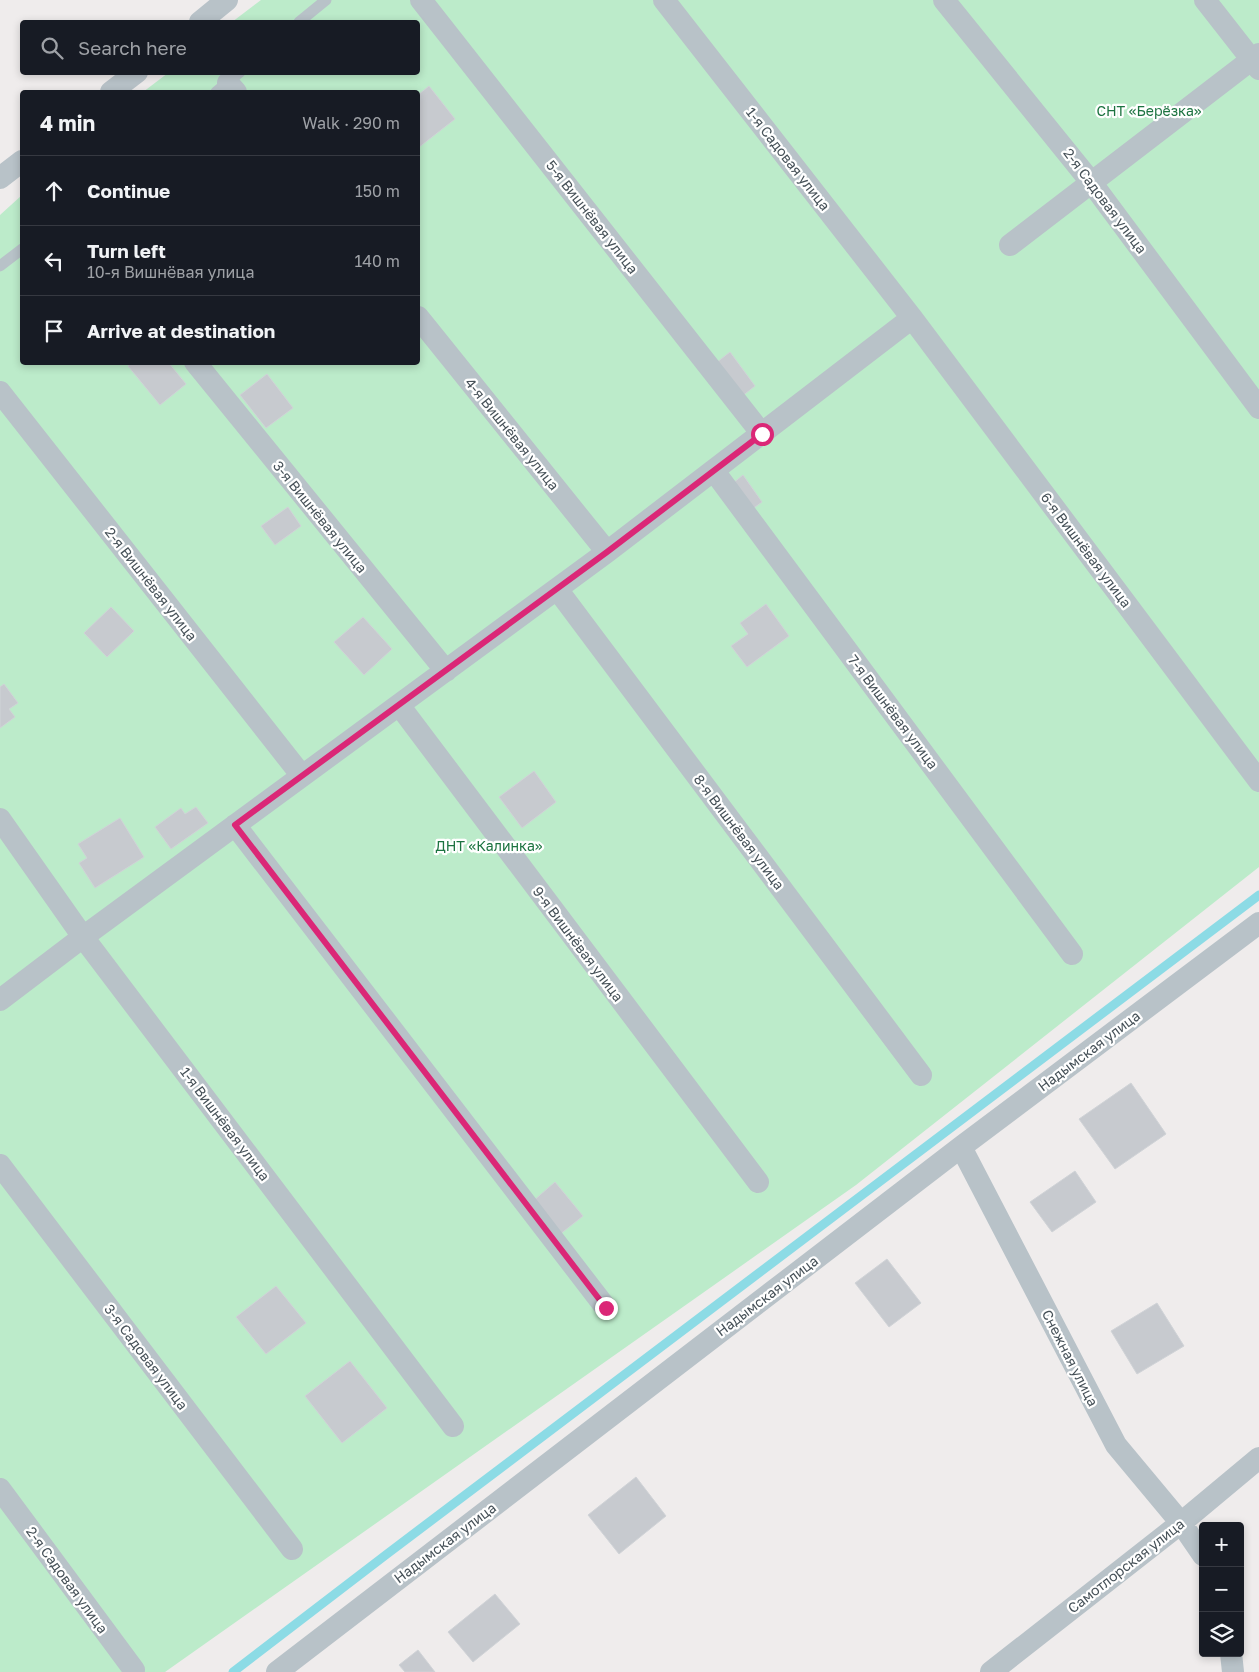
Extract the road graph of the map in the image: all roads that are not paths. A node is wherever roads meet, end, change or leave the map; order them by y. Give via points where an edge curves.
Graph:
1 (227, 0) edge
2 (326, 0) edge
3 (421, 0) edge
4 (664, 0) edge
5 (944, 0) edge
6 (1205, 0) edge
7 (202, 20) edge
8 (301, 20) edge
9 (1257, 61) edge
10 (132, 75) edge
11 (114, 90) edge
12 (20, 163) edge
13 (0, 178) edge
14 (1091, 182) junction
15 (1010, 245) dead end
16 (20, 250) edge
17 (0, 266) edge
18 (912, 318) junction
19 (420, 319) edge
20 (197, 365) edge
21 (0, 392) edge
22 (1259, 408) edge
23 (762, 434) junction
24 (714, 471) junction
25 (607, 552) junction
26 (556, 589) junction
27 (446, 671) junction
28 (399, 705) junction
29 (302, 776) junction
30 (1259, 781) edge
31 (0, 818) edge
32 (235, 825) junction
33 (1259, 923) edge
34 (83, 937) junction
35 (1072, 954) dead end
36 (0, 1000) edge
37 (922, 1075) dead end
38 (961, 1147) junction
39 (0, 1165) edge
40 (758, 1182) dead end
41 (606, 1308) dead end
42 (454, 1426) dead end
43 (1259, 1458) edge
44 (0, 1489) edge
45 (1181, 1523) junction
46 (292, 1549) dead end
47 (1199, 1549) edge
48 (1231, 1657) edge
49 (134, 1670) dead end
50 (277, 1672) edge
51 (991, 1672) edge
52 (1233, 1672) edge

1 - 7 street
2 - 8 lane
3 - 23 street, 5-я Вишнёвая улица
4 - 18 street, 1-я Садовая улица
5 - 14 street, 2-я Садовая улица
6 - 9 street
9 - 14 street
10 - 11 street
12 - 13 street
14 - 15 street
14 - 22 street, 2-я Садовая улица
16 - 17 lane
18 - 23 street
18 - 30 street, 6-я Вишнёвая улица
19 - 25 street, 4-я Вишнёвая улица
20 - 27 street, 3-я Вишнёвая улица
21 - 29 street, 2-я Вишнёвая улица
23 - 24 street
24 - 25 street
24 - 35 street, 7-я Вишнёвая улица
25 - 26 street
26 - 27 street
26 - 37 street, 8-я Вишнёвая улица
27 - 28 street
28 - 29 street
28 - 40 street, 9-я Вишнёвая улица
29 - 32 street
31 - 34 street, 1-я Вишнёвая улица
32 - 34 street
32 - 41 street
33 - 38 street, Надымская улица
34 - 36 street
34 - 42 street, 1-я Вишнёвая улица
38 - 45 street, Снежная улица via 1116,1445
38 - 50 street, Надымская улица
39 - 46 street, 3-я Садовая улица
43 - 45 street, Самотлорская улица
44 - 49 street, 2-я Садовая улица
45 - 47 street, Снежная улица
45 - 51 street, Самотлорская улица
48 - 52 street

